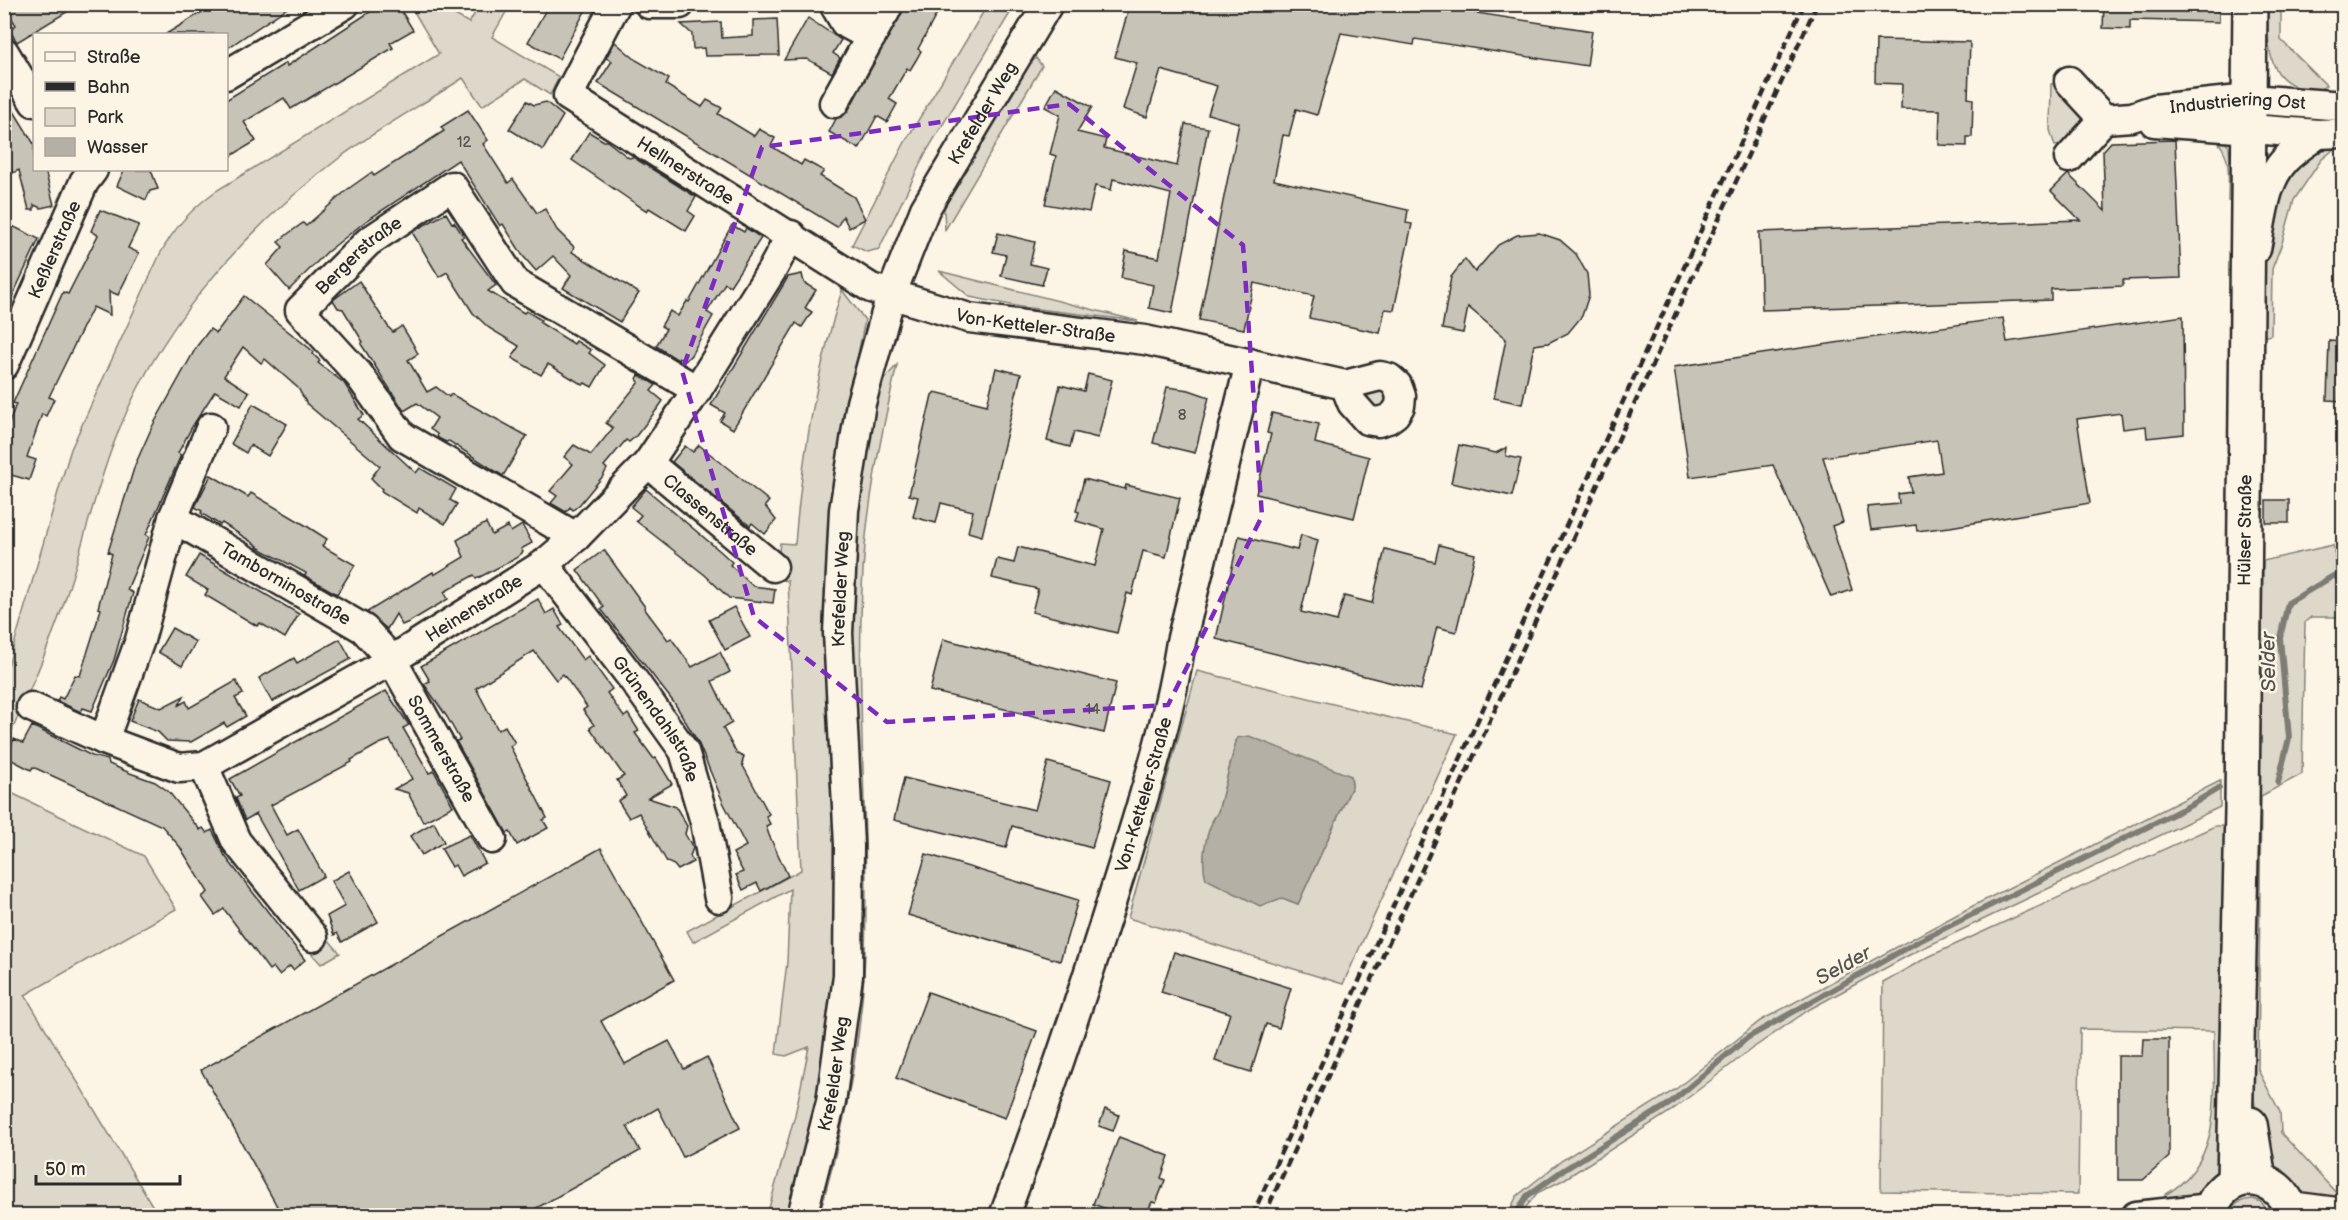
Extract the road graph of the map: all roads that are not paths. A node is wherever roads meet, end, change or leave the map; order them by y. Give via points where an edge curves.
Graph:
1 (345, 4) edge
2 (616, 4) edge
3 (649, 4) edge
4 (680, 4) edge
5 (834, 4) edge
6 (1048, 4) edge
7 (2250, 4) edge
8 (878, 7) edge
9 (871, 38) junction
10 (4, 52) edge
11 (228, 74) edge
12 (2069, 81) dead end
13 (33, 100) edge
14 (834, 103) dead end
15 (2343, 106) edge
16 (2249, 114) junction
17 (2118, 118) junction
18 (2331, 133) edge
19 (2069, 158) dead end
20 (85, 174) edge
21 (791, 235) junction
22 (2247, 292) junction
23 (891, 295) junction
24 (1250, 363) junction
25 (4, 364) edge
26 (1345, 385) dead end
27 (697, 390) junction
28 (211, 427) dead end
29 (648, 463) junction
30 (173, 518) junction
31 (576, 537) junction
32 (544, 564) junction
33 (773, 567) dead end
34 (392, 660) junction
35 (30, 707) dead end
36 (104, 740) junction
37 (204, 766) junction
38 (492, 839) dead end
39 (719, 898) dead end
40 (313, 937) dead end
41 (2247, 1180) junction
42 (2291, 1211) edge
43 (2210, 1212) edge
44 (2343, 1213) edge
45 (802, 1215) edge
46 (1004, 1215) edge
47 (2136, 1215) edge

1 - 11 street
2 - 21 street, Hellnerstraße via 568,96
3 - 4 street
5 - 9 street via 845,23
6 - 23 street, Krefelder Weg via 925,209
7 - 16 main road, Hülser Straße
8 - 9 street
9 - 14 street
10 - 13 street
12 - 17 street
15 - 16 street, Industriering Ost
16 - 17 street, Industriering Ost via 2155,110
16 - 18 street, Industriering Ost
16 - 22 main road, Hülser Straße
17 - 19 street
18 - 22 street via 2285,159 2271,181
20 - 25 street, Keßlerstraße
21 - 23 street, Hellnerstraße via 871,288
21 - 27 street, Heinenstraße
22 - 41 main road, Hülser Straße via 2238,1053
23 - 24 street, Von-Ketteler-Straße via 969,318 1106,333
23 - 45 street, Krefelder Weg via 861,403 844,510 838,633 849,845 849,976 831,1102
24 - 26 street, Von-Ketteler-Straße
24 - 46 street, Von-Ketteler-Straße via 1147,787 1065,1051
27 - 29 street, Heinenstraße
27 - 31 street, Bergerstraße via 515,283 452,186 368,242 300,310 359,375 402,436
28 - 30 street
29 - 31 street, Heinenstraße
29 - 33 street, Classenstraße
30 - 34 street, Tamborninostraße via 364,629
30 - 36 street via 141,640
31 - 32 street, Heinenstraße
32 - 34 street, Heinenstraße
32 - 39 street, Grünendahlstraße via 684,751 705,822
34 - 37 street, Heinenstraße
34 - 38 street, Sommerstraße
35 - 36 street, Heinenstraße
36 - 37 street, Heinenstraße via 179,768
37 - 40 street via 236,841
41 - 42 main road via 2278,1188
41 - 43 main road via 2220,1192
42 - 44 street
43 - 47 street

